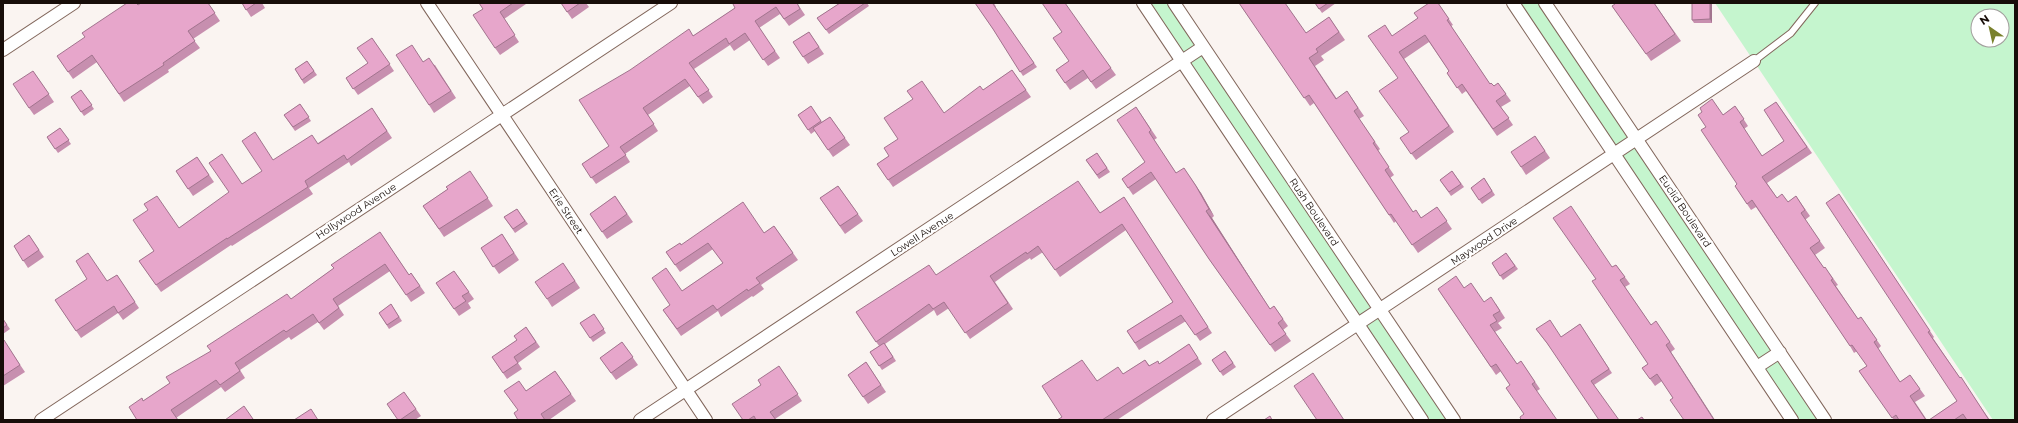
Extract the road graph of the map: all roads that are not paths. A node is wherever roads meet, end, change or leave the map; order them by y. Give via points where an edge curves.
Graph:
1 (74, 3) edge
2 (427, 3) edge
3 (671, 3) edge
4 (1143, 3) edge
5 (1174, 3) edge
6 (1513, 3) edge
7 (1546, 3) edge
8 (1815, 3) edge
9 (1203, 47) junction
10 (3, 50) edge
11 (1182, 61) junction
12 (1754, 61) joint
13 (502, 115) junction
14 (1637, 139) junction
15 (1614, 154) junction
16 (1380, 310) junction
17 (1358, 324) junction
18 (1780, 352) junction
19 (1757, 367) junction
20 (686, 390) junction
21 (40, 420) edge
22 (640, 420) edge
23 (706, 420) edge
24 (1213, 420) edge
25 (1422, 420) edge
26 (1454, 420) edge
27 (1792, 420) edge
28 (1825, 420) edge

1 - 10 street
2 - 13 street, Erie Street
3 - 13 street, Hollywood Avenue
4 - 11 street
5 - 9 street, Rush Boulevard
6 - 15 street
7 - 14 street, Euclid Boulevard
8 - 12 lane via 1791,33
9 - 11 street, Lowell Avenue
9 - 16 street, Rush Boulevard
11 - 17 street
11 - 20 street, Lowell Avenue
12 - 14 street, Maywood Drive
13 - 20 street, Erie Street
13 - 21 street, Hollywood Avenue
14 - 15 street, Maywood Drive
14 - 18 street, Euclid Boulevard
15 - 16 street, Maywood Drive
15 - 19 street
16 - 17 street, Maywood Drive
16 - 26 street, Rush Boulevard
17 - 24 street, Maywood Drive
17 - 25 street
18 - 19 street
18 - 28 street, Euclid Boulevard
19 - 27 street
20 - 22 street, Lowell Avenue
20 - 23 street, Erie Street

